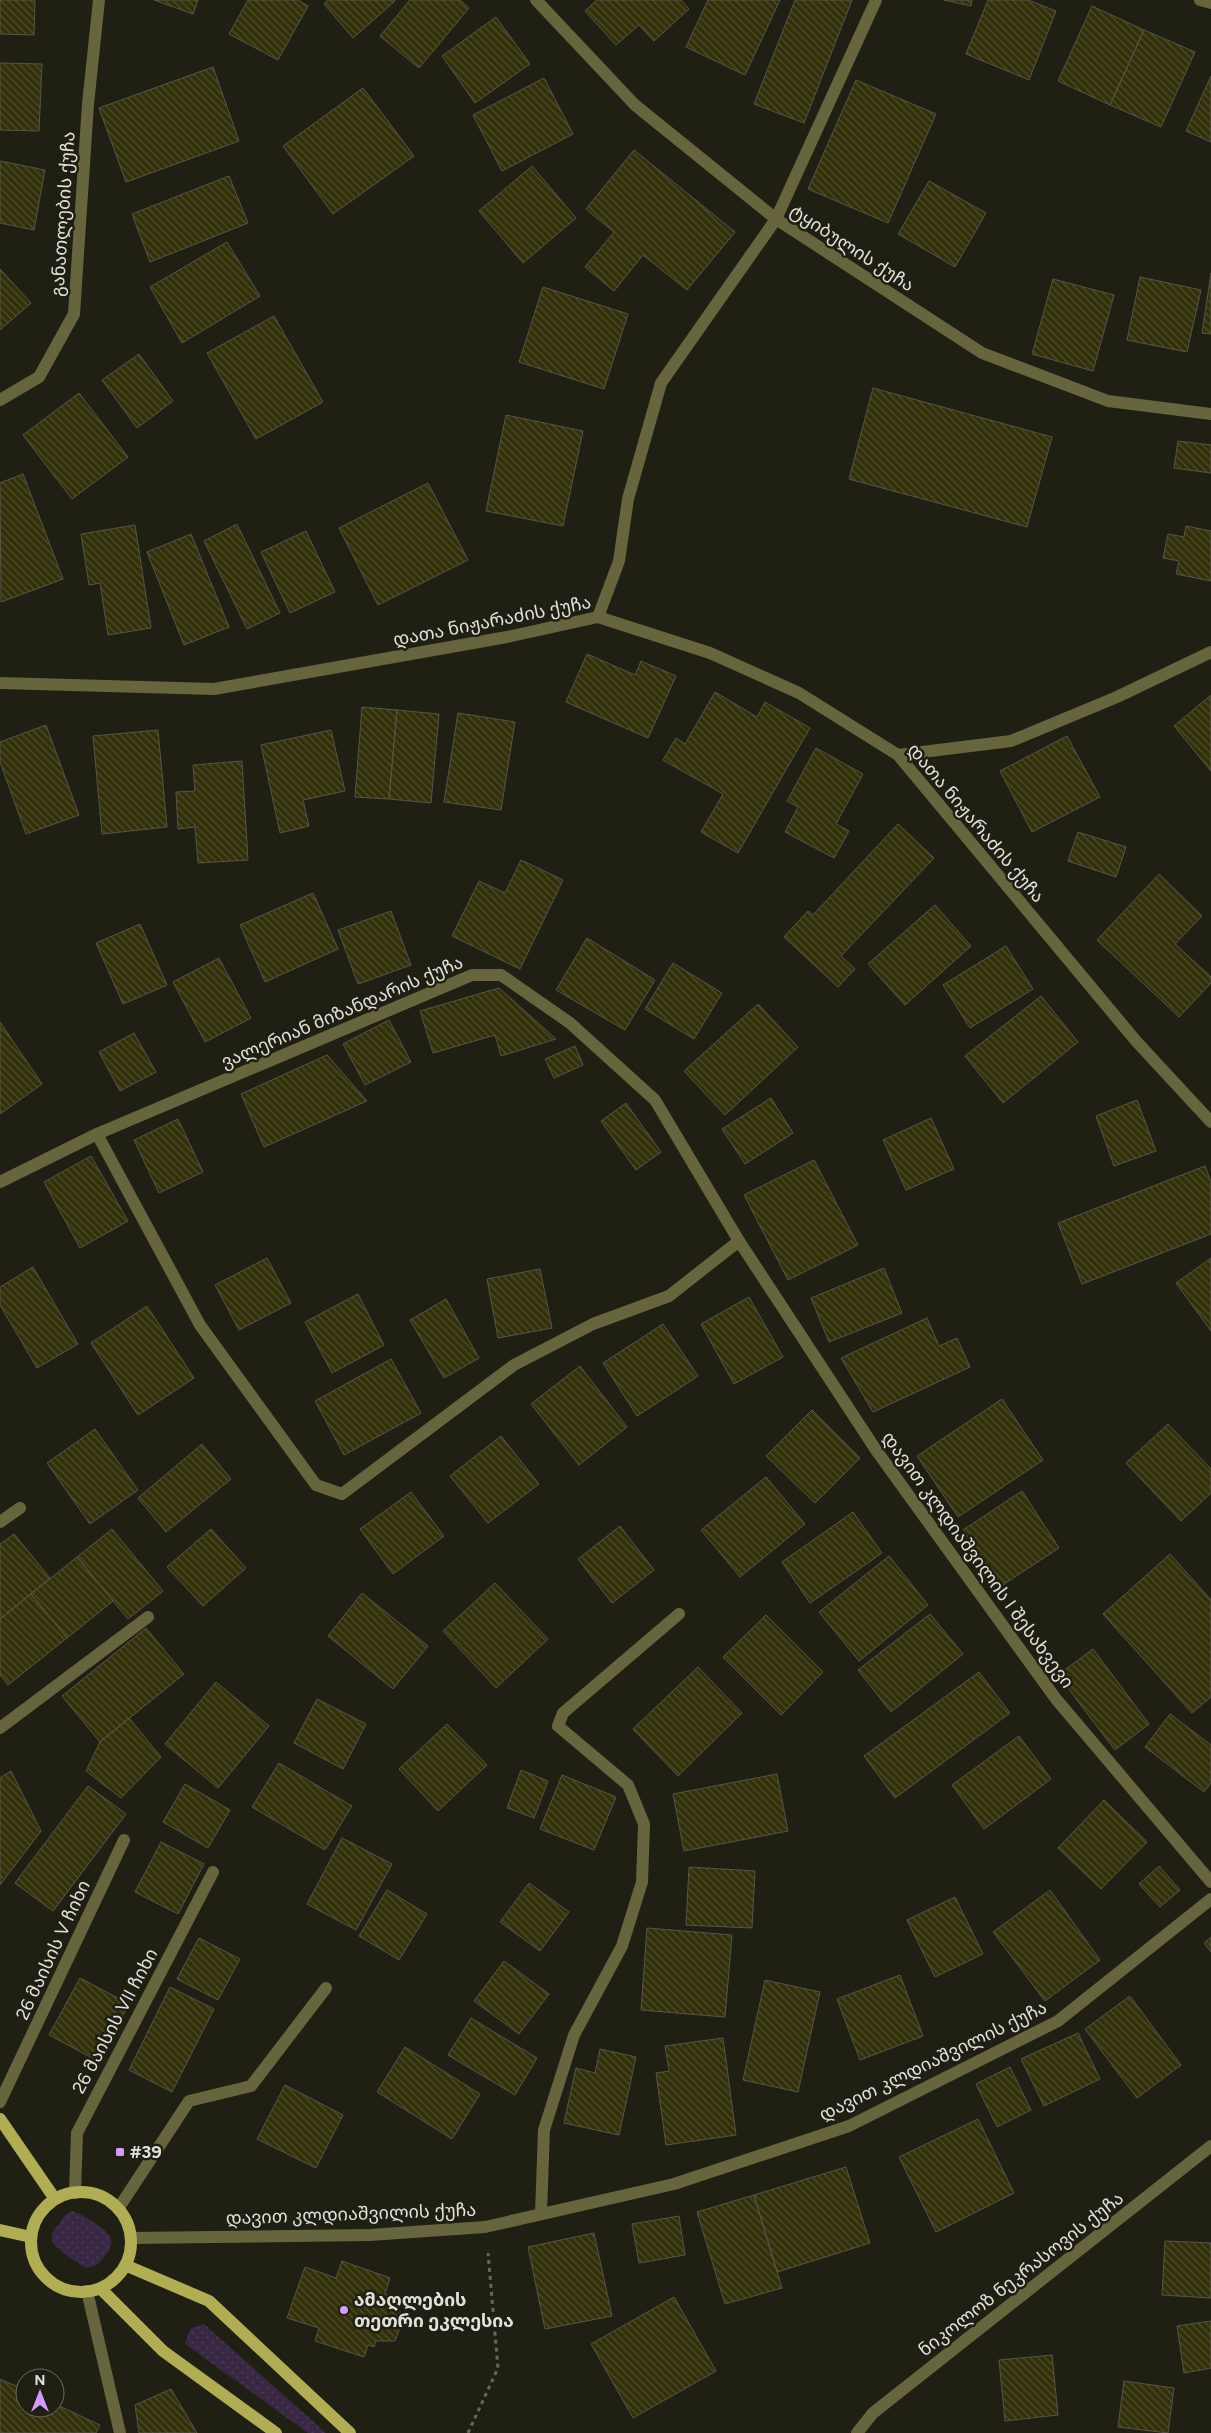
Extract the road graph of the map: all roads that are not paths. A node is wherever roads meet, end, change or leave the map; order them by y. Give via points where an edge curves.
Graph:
1 (99, 0) edge
2 (536, 0) edge
3 (876, 0) edge
4 (1200, 0) edge
5 (1211, 3) edge
6 (776, 219) junction
7 (0, 400) edge
8 (1211, 414) edge
9 (598, 617) junction
10 (1211, 652) edge
11 (0, 683) edge
12 (898, 755) junction
13 (1211, 1122) edge
14 (97, 1134) junction
15 (0, 1182) edge
16 (739, 1241) junction
17 (20, 1508) dead end
18 (0, 1522) edge
19 (679, 1614) dead end
20 (148, 1617) dead end
21 (0, 1728) edge
22 (124, 1840) dead end
23 (213, 1872) dead end
24 (1211, 1882) edge
25 (1211, 1899) edge
26 (326, 1988) dead end
27 (0, 2102) edge
28 (0, 2119) edge
29 (1211, 2146) edge
30 (74, 2193) junction
31 (55, 2200) junction
32 (118, 2209) junction
33 (541, 2213) junction
34 (0, 2230) edge
35 (31, 2237) junction
36 (131, 2238) junction
37 (125, 2265) junction
38 (94, 2290) junction
39 (120, 2433) edge
40 (276, 2433) edge
41 (350, 2433) edge
42 (857, 2433) edge

1 - 7 street, განათლების ქუჩა via 88,104 74,314 39,376
2 - 6 street, ტყიბულის ქუჩა via 635,105
3 - 6 street
4 - 5 street
6 - 8 street, ტყიბულის ქუჩა via 982,353 1108,400
6 - 9 street via 661,383 628,499 619,561
9 - 11 street, დათა ნიჟარაძის ქუჩა via 507,637 214,689
9 - 12 street, დათა ნიჟარაძის ქუჩა via 710,652 799,693
10 - 12 street via 1117,697 1011,741
12 - 13 street, დათა ნიჟარაძის ქუჩა via 1136,1041
14 - 15 street, ვალერიან მიზანდარის ქუჩა
14 - 16 street, ვალერიან მიზანდარის ქუჩა via 472,975 500,975 570,1023 655,1100
14 - 16 street via 200,1325 316,1485 342,1494 514,1365 593,1324 669,1296
16 - 24 street, დავით კლდიაშვილის I შესახვევი via 876,1450 1056,1699
17 - 18 street
19 - 33 street via 563,1713 558,1726 628,1786 644,1824 642,1882 622,1946 574,2035 544,2130
20 - 21 street
22 - 27 street, 26 მაისის V ჩიხი
23 - 30 street, 26 მაისის VII ჩიხი via 77,2133
25 - 33 street, დავით კლდიაშვილის ქუჩა via 1058,2022 849,2126 674,2184
26 - 32 street via 251,2086 189,2101
28 - 31 main road
29 - 42 street, ნიკოლოზ ნეკრასოვის ქუჩა via 874,2413
30 - 31 main road
30 - 32 main road via 91,2193
31 - 35 main road via 43,2209
32 - 36 main road via 127,2222
33 - 36 street, დავით კლდიაშვილის ქუჩა via 485,2227 370,2235
34 - 35 main road
35 - 38 main road via 32,2255 40,2271 53,2284 70,2291
36 - 37 main road
37 - 38 main road via 118,2275
37 - 41 main road via 209,2301
38 - 39 street
38 - 40 main road via 163,2351

